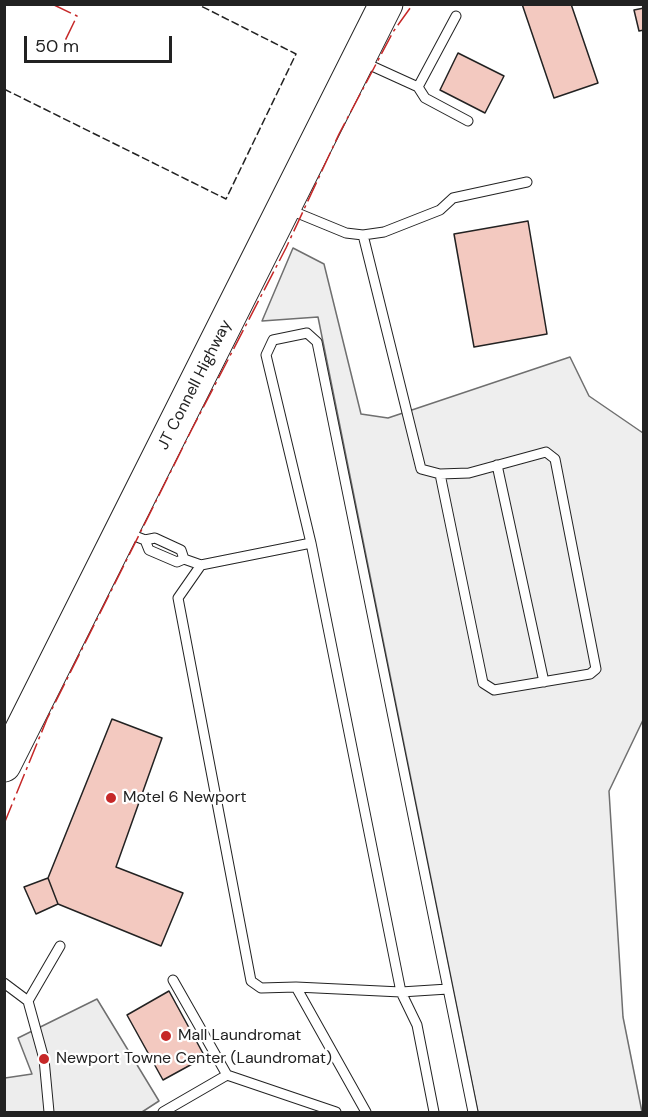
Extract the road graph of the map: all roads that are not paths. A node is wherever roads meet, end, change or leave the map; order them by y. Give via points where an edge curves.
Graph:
1 (385, 5) edge
2 (456, 16) dead end
3 (358, 59) junction
4 (418, 87) junction
5 (468, 121) dead end
6 (527, 182) dead end
7 (285, 207) junction
8 (363, 235) junction
9 (497, 465) junction
10 (440, 474) junction
11 (133, 535) junction
12 (311, 543) junction
13 (201, 565) junction
14 (544, 682) junction
15 (4, 765) edge
16 (60, 946) dead end
17 (173, 981) dead end
18 (4, 983) edge
19 (296, 987) junction
20 (448, 989) junction
21 (401, 992) junction
22 (28, 1001) junction
23 (227, 1075) junction
24 (49, 1113) edge
25 (163, 1113) edge
26 (336, 1113) edge
27 (366, 1113) edge
28 (434, 1113) edge
29 (473, 1113) edge

1 - 3 highway, JT Connell Highway
2 - 4 lane
3 - 4 lane
3 - 7 highway, JT Connell Highway
4 - 5 lane via 425,98
6 - 8 lane via 453,198 440,210 384,232
7 - 8 lane via 346,233
7 - 11 highway, JT Connell Highway
8 - 10 lane via 421,469
9 - 10 lane via 470,473
9 - 14 lane
9 - 14 lane via 546,452 555,459 596,669 590,674
10 - 14 lane via 483,683 494,690
11 - 13 lane via 149,550 177,562 184,559
11 - 15 highway, JT Connell Highway via 27,716
12 - 13 lane
12 - 20 lane via 266,355 273,340 307,333 317,342
12 - 21 lane
13 - 19 lane via 178,598 251,981 261,988
16 - 22 lane
17 - 23 lane
18 - 22 lane
19 - 21 lane
19 - 27 lane
20 - 21 lane
20 - 29 lane
21 - 28 lane via 417,1025
22 - 24 lane via 44,1059
23 - 25 lane
23 - 26 lane

